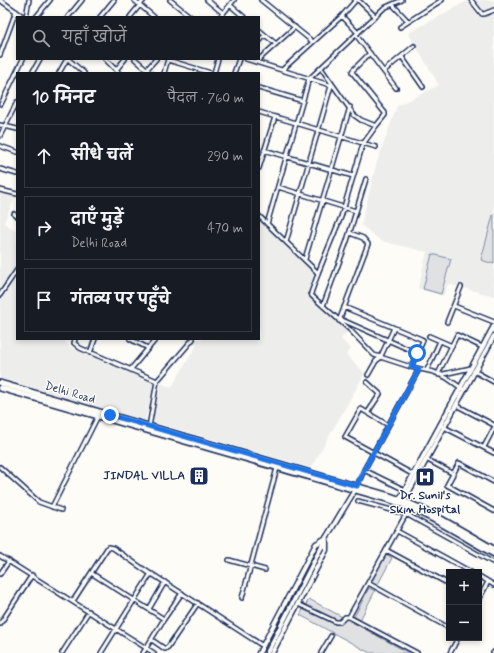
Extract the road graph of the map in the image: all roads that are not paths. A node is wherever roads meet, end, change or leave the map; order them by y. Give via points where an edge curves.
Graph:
1 (0, 0) edge
2 (29, 0) edge
3 (50, 0) edge
4 (82, 0) edge
5 (114, 0) edge
6 (134, 0) edge
7 (144, 0) edge
8 (170, 0) edge
9 (207, 0) edge
10 (234, 0) edge
11 (261, 0) edge
12 (357, 0) edge
13 (402, 0) edge
14 (442, 0) edge
15 (471, 0) edge
16 (5, 1) edge
17 (393, 4) junction
18 (140, 5) junction
19 (230, 5) junction
20 (494, 10) edge
21 (16, 11) junction
22 (238, 12) junction
23 (223, 13) junction
24 (24, 16) edge
25 (25, 16) edge
26 (37, 16) edge
27 (69, 16) edge
28 (101, 16) edge
29 (131, 16) edge
30 (153, 16) edge
31 (190, 16) edge
32 (221, 16) edge
33 (236, 16) edge
34 (243, 16) edge
35 (342, 16) junction
36 (375, 16) junction
37 (408, 21) junction
38 (294, 27) junction
39 (400, 27) dead end
40 (260, 31) edge
41 (357, 34) junction
42 (265, 35) junction
43 (260, 41) edge
44 (313, 42) junction
45 (276, 44) junction
46 (414, 46) dead end
47 (370, 53) junction
48 (0, 55) edge
49 (402, 57) junction
50 (260, 58) edge
51 (23, 60) edge
52 (39, 60) edge
53 (66, 60) edge
54 (68, 60) edge
55 (106, 60) edge
56 (124, 60) edge
57 (136, 60) edge
58 (155, 60) edge
59 (168, 60) edge
60 (218, 60) edge
61 (239, 60) edge
62 (249, 60) edge
63 (256, 62) joint
64 (321, 68) junction
65 (147, 69) junction
66 (116, 70) joint
67 (282, 70) junction
68 (384, 71) junction
69 (17, 72) edge
70 (33, 72) edge
71 (60, 72) edge
72 (83, 72) edge
73 (150, 72) edge
74 (164, 72) edge
75 (209, 72) edge
76 (212, 72) edge
77 (234, 72) edge
78 (16, 73) edge
79 (309, 79) junction
80 (333, 86) junction
81 (423, 87) dead end
82 (260, 88) edge
83 (396, 88) dead end
84 (303, 101) junction
85 (1, 104) dead end
86 (16, 104) edge
87 (350, 107) junction
88 (260, 112) edge
89 (274, 116) junction
90 (296, 123) junction
91 (0, 125) edge
92 (4, 126) junction
93 (376, 126) junction
94 (16, 129) edge
95 (318, 130) junction
96 (0, 136) edge
97 (341, 137) junction
98 (363, 144) junction
99 (0, 146) edge
100 (376, 148) dead end
101 (264, 150) junction
102 (16, 152) edge
103 (286, 156) junction
104 (309, 163) junction
105 (260, 164) edge
106 (0, 169) edge
107 (331, 169) junction
108 (16, 174) edge
109 (353, 176) junction
110 (366, 178) dead end
111 (278, 187) junction
112 (0, 190) edge
113 (16, 194) edge
114 (300, 194) junction
115 (322, 200) junction
116 (344, 207) junction
117 (356, 211) junction
118 (260, 217) edge
119 (267, 224) junction
120 (350, 233) junction
121 (286, 242) junction
122 (305, 259) junction
123 (16, 271) edge
124 (318, 273) junction
125 (461, 287) dead end
126 (0, 295) edge
127 (322, 306) junction
128 (454, 306) junction
129 (344, 307) junction
130 (340, 320) junction
131 (447, 322) dead end
132 (494, 322) edge
133 (494, 326) edge
134 (394, 328) junction
135 (429, 336) dead end
136 (492, 337) edge
137 (76, 340) edge
138 (95, 340) edge
139 (134, 340) edge
140 (155, 340) edge
141 (192, 340) edge
142 (388, 340) junction
143 (440, 341) junction
144 (452, 346) junction
145 (482, 347) junction
146 (148, 348) junction
147 (90, 353) junction
148 (417, 353) junction
149 (380, 358) junction
150 (411, 367) junction
151 (131, 369) junction
152 (419, 369) junction
153 (427, 370) junction
154 (473, 370) junction
155 (439, 374) junction
156 (368, 375) dead end
157 (157, 381) junction
158 (367, 382) dead end
159 (494, 382) edge
160 (0, 383) edge
161 (0, 388) edge
162 (462, 389) junction
163 (456, 405) junction
164 (368, 412) junction
165 (98, 416) junction
166 (388, 425) junction
167 (442, 425) junction
168 (494, 427) edge
169 (149, 428) junction
170 (484, 447) junction
171 (373, 453) junction
172 (494, 453) edge
173 (424, 458) junction
174 (0, 467) edge
175 (277, 468) junction
176 (364, 470) junction
177 (452, 473) junction
178 (415, 476) junction
179 (494, 482) edge
180 (356, 488) junction
181 (405, 490) junction
182 (358, 501) dead end
183 (401, 502) junction
184 (410, 505) junction
185 (52, 507) junction
186 (61, 510) dead end
187 (494, 511) edge
188 (406, 514) junction
189 (397, 531) junction
190 (326, 538) junction
191 (386, 550) junction
192 (494, 552) edge
193 (0, 556) edge
194 (229, 560) dead end
195 (8, 561) junction
196 (494, 563) edge
197 (250, 566) junction
198 (466, 569) edge
199 (265, 570) dead end
200 (91, 573) junction
201 (0, 574) edge
202 (152, 574) junction
203 (32, 575) junction
204 (482, 578) edge
205 (165, 582) junction
206 (446, 582) edge
207 (488, 582) junction
208 (368, 584) junction
209 (494, 585) edge
210 (182, 593) junction
211 (482, 593) edge
212 (242, 598) dead end
213 (73, 601) junction
214 (134, 601) junction
215 (198, 603) junction
216 (298, 604) junction
217 (149, 609) junction
218 (89, 611) junction
219 (349, 617) junction
220 (164, 619) junction
221 (0, 624) edge
222 (446, 626) edge
223 (117, 628) junction
224 (331, 636) dead end
225 (152, 640) junction
226 (456, 641) edge
227 (263, 646) junction
228 (146, 648) junction
229 (322, 652) edge
230 (62, 653) edge
231 (100, 653) edge
232 (143, 653) edge
233 (154, 653) edge
234 (259, 653) edge
235 (267, 653) edge
236 (272, 653) edge
237 (328, 653) edge
238 (417, 653) edge
239 (450, 653) edge

1 - 16 street
2 - 25 street
3 - 26 street
4 - 27 street
5 - 28 street
6 - 18 street
7 - 18 street
8 - 31 street
9 - 23 street
10 - 19 street
11 - 38 street
12 - 35 street
12 - 36 street
13 - 17 street
14 - 37 street
15 - 20 street via 482,14
16 - 21 street
17 - 36 street
17 - 37 street
18 - 29 street
18 - 30 street
19 - 22 street
19 - 23 street
21 - 24 street
21 - 48 street
22 - 33 street
22 - 34 street
23 - 32 street
35 - 41 street
35 - 44 street
36 - 41 street
37 - 39 street
38 - 44 street
38 - 45 street
40 - 42 street
41 - 47 street
41 - 64 street
42 - 43 street
42 - 45 street
44 - 67 street
45 - 50 street
46 - 49 street
47 - 68 street
47 - 93 street via 352,70 385,114
49 - 68 street
49 - 81 street
51 - 69 street
52 - 70 street
53 - 71 street
54 - 72 street
55 - 66 street
56 - 66 street
57 - 65 street
58 - 65 street
59 - 74 street
59 - 75 street
60 - 76 street
61 - 77 street
62 - 63 street
63 - 67 street
64 - 79 street
64 - 80 street
65 - 73 street
67 - 79 street
68 - 83 street
78 - 85 street
79 - 80 street
79 - 84 street
80 - 87 street
80 - 95 street
82 - 84 street
84 - 90 street
86 - 92 street
87 - 93 street via 354,115
87 - 97 street
88 - 89 street
89 - 90 street
89 - 101 street
90 - 95 street
90 - 103 street
91 - 92 street
92 - 94 street
92 - 96 street
93 - 98 street
95 - 97 street
95 - 104 street
97 - 98 street
97 - 107 street
98 - 100 street
98 - 109 street
99 - 102 street
101 - 103 street
101 - 105 street
103 - 104 street
103 - 111 street
104 - 107 street
104 - 114 street
106 - 108 street
107 - 109 street
107 - 115 street
109 - 116 street
110 - 117 street
111 - 114 street
111 - 119 street
112 - 113 street
114 - 115 street
114 - 121 street
115 - 116 street
115 - 122 street
116 - 117 street
116 - 124 street
117 - 120 street
118 - 119 street
119 - 121 street
120 - 127 street
120 - 129 street via 363,238 368,244
121 - 122 street
122 - 124 street
123 - 126 street
124 - 127 street via 311,295
125 - 128 street
127 - 130 street
128 - 131 street
128 - 132 street
129 - 130 street
129 - 134 street
130 - 142 street
130 - 149 street
133 - 136 main road
134 - 142 street
134 - 148 street via 423,340
135 - 143 street
136 - 145 main road
136 - 154 main road
137 - 147 street via 76,346
138 - 147 street
139 - 146 street
140 - 146 street
141 - 157 street
142 - 148 street
142 - 149 street
143 - 144 street
143 - 153 street
144 - 145 street via 458,335
144 - 155 street
145 - 154 main road
146 - 151 street
147 - 151 street
148 - 150 street
149 - 150 street
149 - 156 street
150 - 152 street
151 - 157 street
152 - 153 street
152 - 166 street
153 - 155 street
154 - 155 street
154 - 159 street
154 - 162 main road
155 - 162 street
157 - 169 street
158 - 164 street via 380,394
160 - 169 main road, Delhi Road
161 - 165 main road, Delhi Road
162 - 163 main road
162 - 167 main road
163 - 167 main road
163 - 168 street
164 - 166 street
164 - 171 street via 360,409 345,437
165 - 169 main road, Delhi Road
165 - 185 street
166 - 171 street
167 - 170 street
167 - 173 main road
168 - 170 street
169 - 175 main road, Delhi Road
169 - 180 main road, Delhi Road
170 - 172 street
171 - 176 street
171 - 178 street
173 - 177 street
173 - 178 main road
174 - 185 street via 34,498
175 - 180 main road, Delhi Road
175 - 197 street
176 - 180 street
176 - 181 street
177 - 179 street via 460,463
177 - 187 street via 448,486
178 - 181 main road
178 - 183 main road
180 - 183 main road, Delhi Road
180 - 190 main road
181 - 183 main road
182 - 188 street
183 - 184 main road, Delhi Road
184 - 188 street
184 - 192 main road, Delhi Road
185 - 186 street
188 - 189 street
188 - 196 street
189 - 191 street
189 - 198 street
190 - 216 main road via 326,550
190 - 227 main road via 316,544
190 - 235 main road
191 - 206 street
191 - 208 street
193 - 195 street
194 - 197 street
195 - 201 street
195 - 203 street
197 - 199 street
197 - 212 street
200 - 202 street via 108,547
200 - 213 street
200 - 214 street
202 - 205 street
202 - 214 street
203 - 213 street
203 - 221 street
204 - 207 street
205 - 210 street
205 - 217 street
207 - 209 street
207 - 211 street
208 - 219 street
208 - 222 street
210 - 215 street
210 - 220 street
213 - 218 street
214 - 217 street
214 - 223 street
215 - 225 street via 168,648
215 - 227 street
216 - 219 street via 336,622
216 - 236 main road
217 - 220 street
218 - 223 street
218 - 230 street
219 - 238 street
220 - 225 street
223 - 228 street
223 - 231 street
224 - 229 street
225 - 228 street
226 - 239 street
227 - 234 main road
228 - 232 street
228 - 233 street
229 - 237 street

